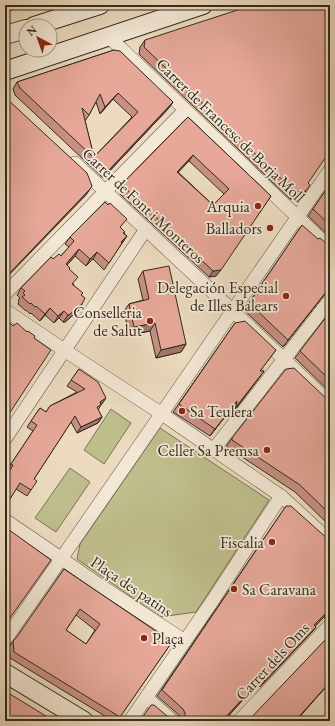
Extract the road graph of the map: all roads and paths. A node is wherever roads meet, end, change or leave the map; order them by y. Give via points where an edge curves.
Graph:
1 (100, 5) edge
2 (203, 5) edge
3 (58, 18) edge
4 (18, 31) edge
5 (5, 35) edge
6 (108, 36) junction
7 (5, 71) edge
8 (185, 110) junction
9 (66, 155) edge
10 (330, 170) edge
11 (105, 191) junction
12 (298, 217) junction
13 (146, 229) junction
14 (330, 248) edge
15 (5, 294) edge
16 (330, 300) edge
17 (5, 310) edge
18 (233, 311) junction
19 (64, 350) junction
20 (283, 359) junction
21 (330, 403) edge
22 (162, 414) junction
23 (5, 439) edge
24 (214, 449) junction
25 (281, 496) junction
26 (5, 520) edge
27 (330, 541) edge
28 (62, 559) junction
29 (330, 625) edge
30 (5, 640) edge
31 (185, 641) junction
32 (5, 672) edge
33 (147, 698) junction
34 (84, 721) edge
35 (130, 721) edge
36 (173, 721) edge
37 (239, 721) edge

1 - 3 main road
2 - 6 main road
4 - 5 main road
6 - 7 main road
6 - 8 street, Carrer de Francesc de Borja Moll
8 - 11 street
8 - 12 street, Carrer de Francesc de Borja Moll
9 - 11 street, Carrer de Font i Monteros
10 - 12 street
11 - 13 street, Carrer de Font i Monteros
11 - 15 street
12 - 14 street, Carrer de Francesc de Borja Moll
12 - 18 street
13 - 18 street, Carrer de Font i Monteros
13 - 19 street
16 - 20 street
17 - 19 street
18 - 20 street, Carrer de Font i Monteros
18 - 22 street
19 - 22 street
19 - 23 street
20 - 21 street, Carrer de Font i Monteros
20 - 24 street
22 - 24 street
22 - 28 street
24 - 25 street
25 - 27 street
25 - 31 street via 230,582
26 - 28 street, Plaça des patins
28 - 30 street
28 - 31 street, Plaça des patins
29 - 37 street, Carrer dels Oms via 305,644
31 - 33 street
32 - 34 main road
33 - 35 street
33 - 36 street

